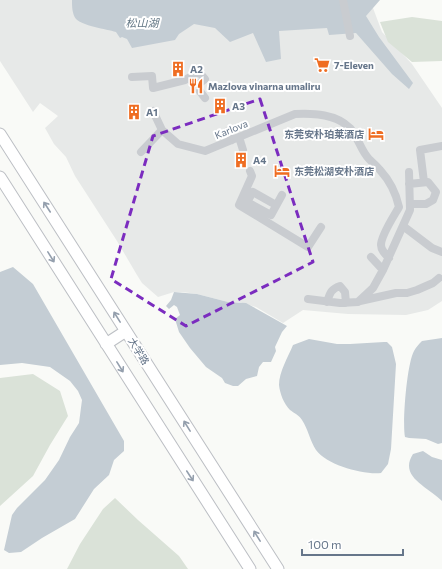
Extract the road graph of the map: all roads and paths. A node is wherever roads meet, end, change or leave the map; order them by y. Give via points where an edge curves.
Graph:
1 (343, 0) edge
2 (350, 36) dead end
3 (132, 77) dead end
4 (205, 98) dead end
5 (153, 111) dead end
6 (162, 130) junction
7 (228, 131) dead end
8 (0, 134) edge
9 (235, 138) junction
10 (442, 146) edge
11 (243, 150) dead end
12 (141, 152) dead end
13 (250, 171) dead end
14 (409, 172) dead end
15 (0, 176) edge
16 (424, 182) junction
17 (409, 184) junction
18 (247, 192) junction
19 (282, 195) dead end
20 (410, 204) junction
21 (403, 226) junction
22 (321, 227) dead end
23 (442, 252) edge
24 (371, 257) dead end
25 (388, 258) junction
26 (383, 270) junction
27 (439, 278) dead end
28 (308, 299) dead end
29 (327, 302) junction
30 (358, 302) junction
31 (346, 303) junction
32 (126, 331) junction
33 (106, 344) junction
34 (250, 569) edge
35 (278, 569) edge

1 - 2 street
3 - 4 street via 152,76 153,88 185,80 199,72 204,79 196,86
5 - 6 street
6 - 9 street, Karlova via 178,144 205,151
6 - 12 street
7 - 9 street
32 -> 8 main road, 大学路
9 - 11 street
9 - 25 street, Karlova via 295,114 311,113 334,117 350,128 368,158 393,187 397,197 399,208 381,245
10 - 16 street via 420,150
13 - 18 street via 252,176
14 - 17 street
15 -> 33 main road
16 - 17 street
16 - 20 street via 428,182 436,192 433,200 426,204
17 - 20 street
18 - 19 street via 247,202 271,215
18 - 22 street via 239,204 308,247
20 - 21 street
21 - 23 street via 432,248
21 - 25 street
24 - 26 street
25 - 26 street
26 - 30 street via 373,288
27 - 30 street via 434,283 407,293
28 - 29 street
29 - 31 street
29 - 31 street via 333,288 340,286 345,292
30 - 31 street
32 - 33 main road
35 -> 32 main road, 大学路
33 -> 34 main road

